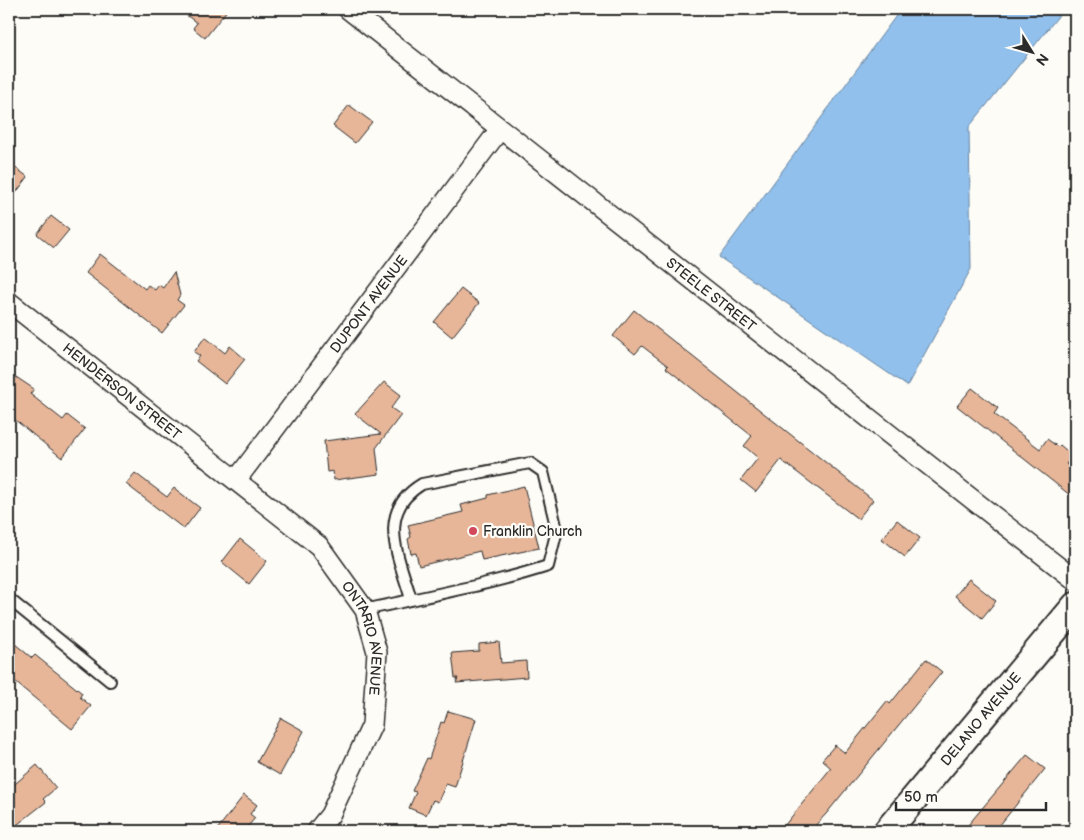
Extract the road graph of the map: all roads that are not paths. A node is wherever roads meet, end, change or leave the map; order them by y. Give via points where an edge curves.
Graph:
1 (348, 9) edge
2 (500, 129) junction
3 (9, 302) edge
4 (237, 479) junction
5 (1075, 580) edge
6 (9, 599) edge
7 (411, 599) junction
8 (1075, 606) edge
9 (365, 610) junction
10 (110, 681) dead end
11 (317, 831) edge
12 (887, 831) edge

1 - 2 street, STEELE STREET
2 - 4 street, DUPONT AVENUE
2 - 5 street, STEELE STREET
3 - 4 street, HENDERSON STREET
4 - 9 street, ONTARIO AVENUE via 319,546
6 - 10 lane
7 - 7 lane via 548,566 556,530 543,472 530,463 422,484 407,493 398,507 394,528
7 - 9 lane
8 - 12 main road, DELANO AVENUE
9 - 11 street, ONTARIO AVENUE via 377,652 372,725 330,815

